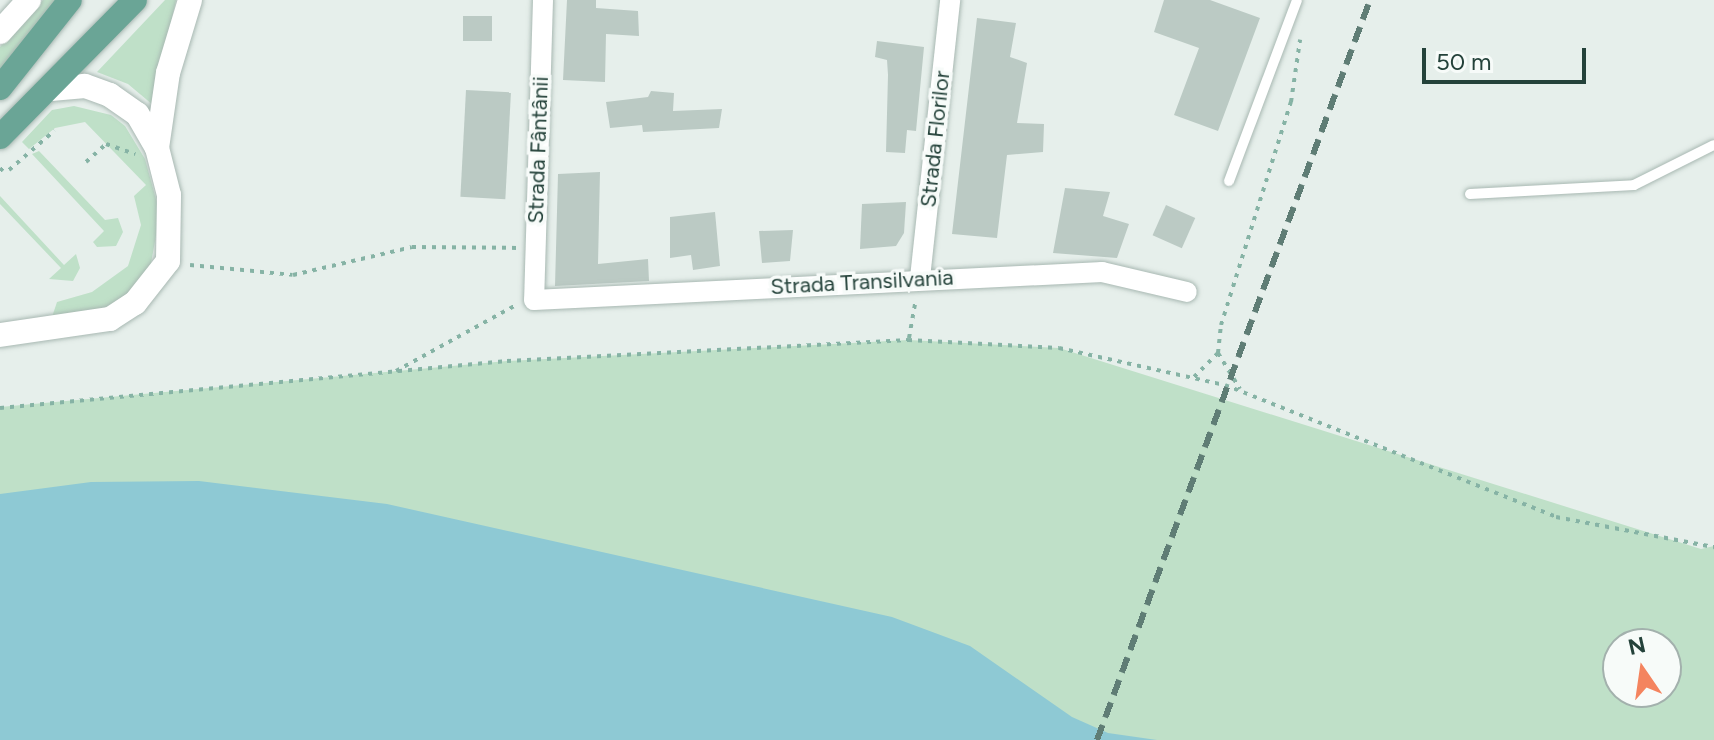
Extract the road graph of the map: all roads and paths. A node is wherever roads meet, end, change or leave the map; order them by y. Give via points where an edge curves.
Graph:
1 (29, 0) edge
2 (70, 0) edge
3 (135, 0) edge
4 (190, 0) edge
5 (543, 0) edge
6 (950, 0) edge
7 (1297, 0) edge
8 (0, 32) edge
9 (1289, 32) junction
10 (4, 83) edge
11 (40, 96) junction
12 (54, 131) dead end
13 (0, 137) edge
14 (1714, 145) edge
15 (153, 154) junction
16 (86, 162) dead end
17 (0, 171) edge
18 (1229, 181) dead end
19 (1470, 194) dead end
20 (535, 246) junction
21 (168, 261) junction
22 (920, 278) junction
23 (1187, 292) dead end
24 (529, 300) junction
25 (0, 335) edge
26 (908, 340) junction
27 (1218, 353) junction
28 (394, 372) junction
29 (1193, 378) junction
30 (1241, 390) junction
31 (0, 408) edge
32 (1714, 547) edge

1 - 8 street
2 - 10 main road
3 - 11 main road
4 - 15 street via 168,73
5 - 20 street, Strada Fântânii
6 - 22 street, Strada Florilor
7 - 9 lane
9 - 18 lane
9 - 27 path via 1300,40 1291,102 1221,325
11 - 13 main road
11 - 15 street via 85,86 110,95 137,114
12 - 17 path
14 - 19 lane via 1634,185
15 - 16 path via 106,144
15 - 21 street via 169,195
20 - 21 path via 483,251 412,247 293,275
20 - 24 street, Strada Fântânii
21 - 25 street via 135,303 110,319
22 - 23 street, Strada Transilvania via 1102,272
22 - 24 street, Strada Transilvania
22 - 26 path
24 - 28 path
26 - 28 path
26 - 29 path via 1059,348
27 - 29 path
27 - 30 path
28 - 31 path
29 - 30 path
30 - 32 path via 1556,517

